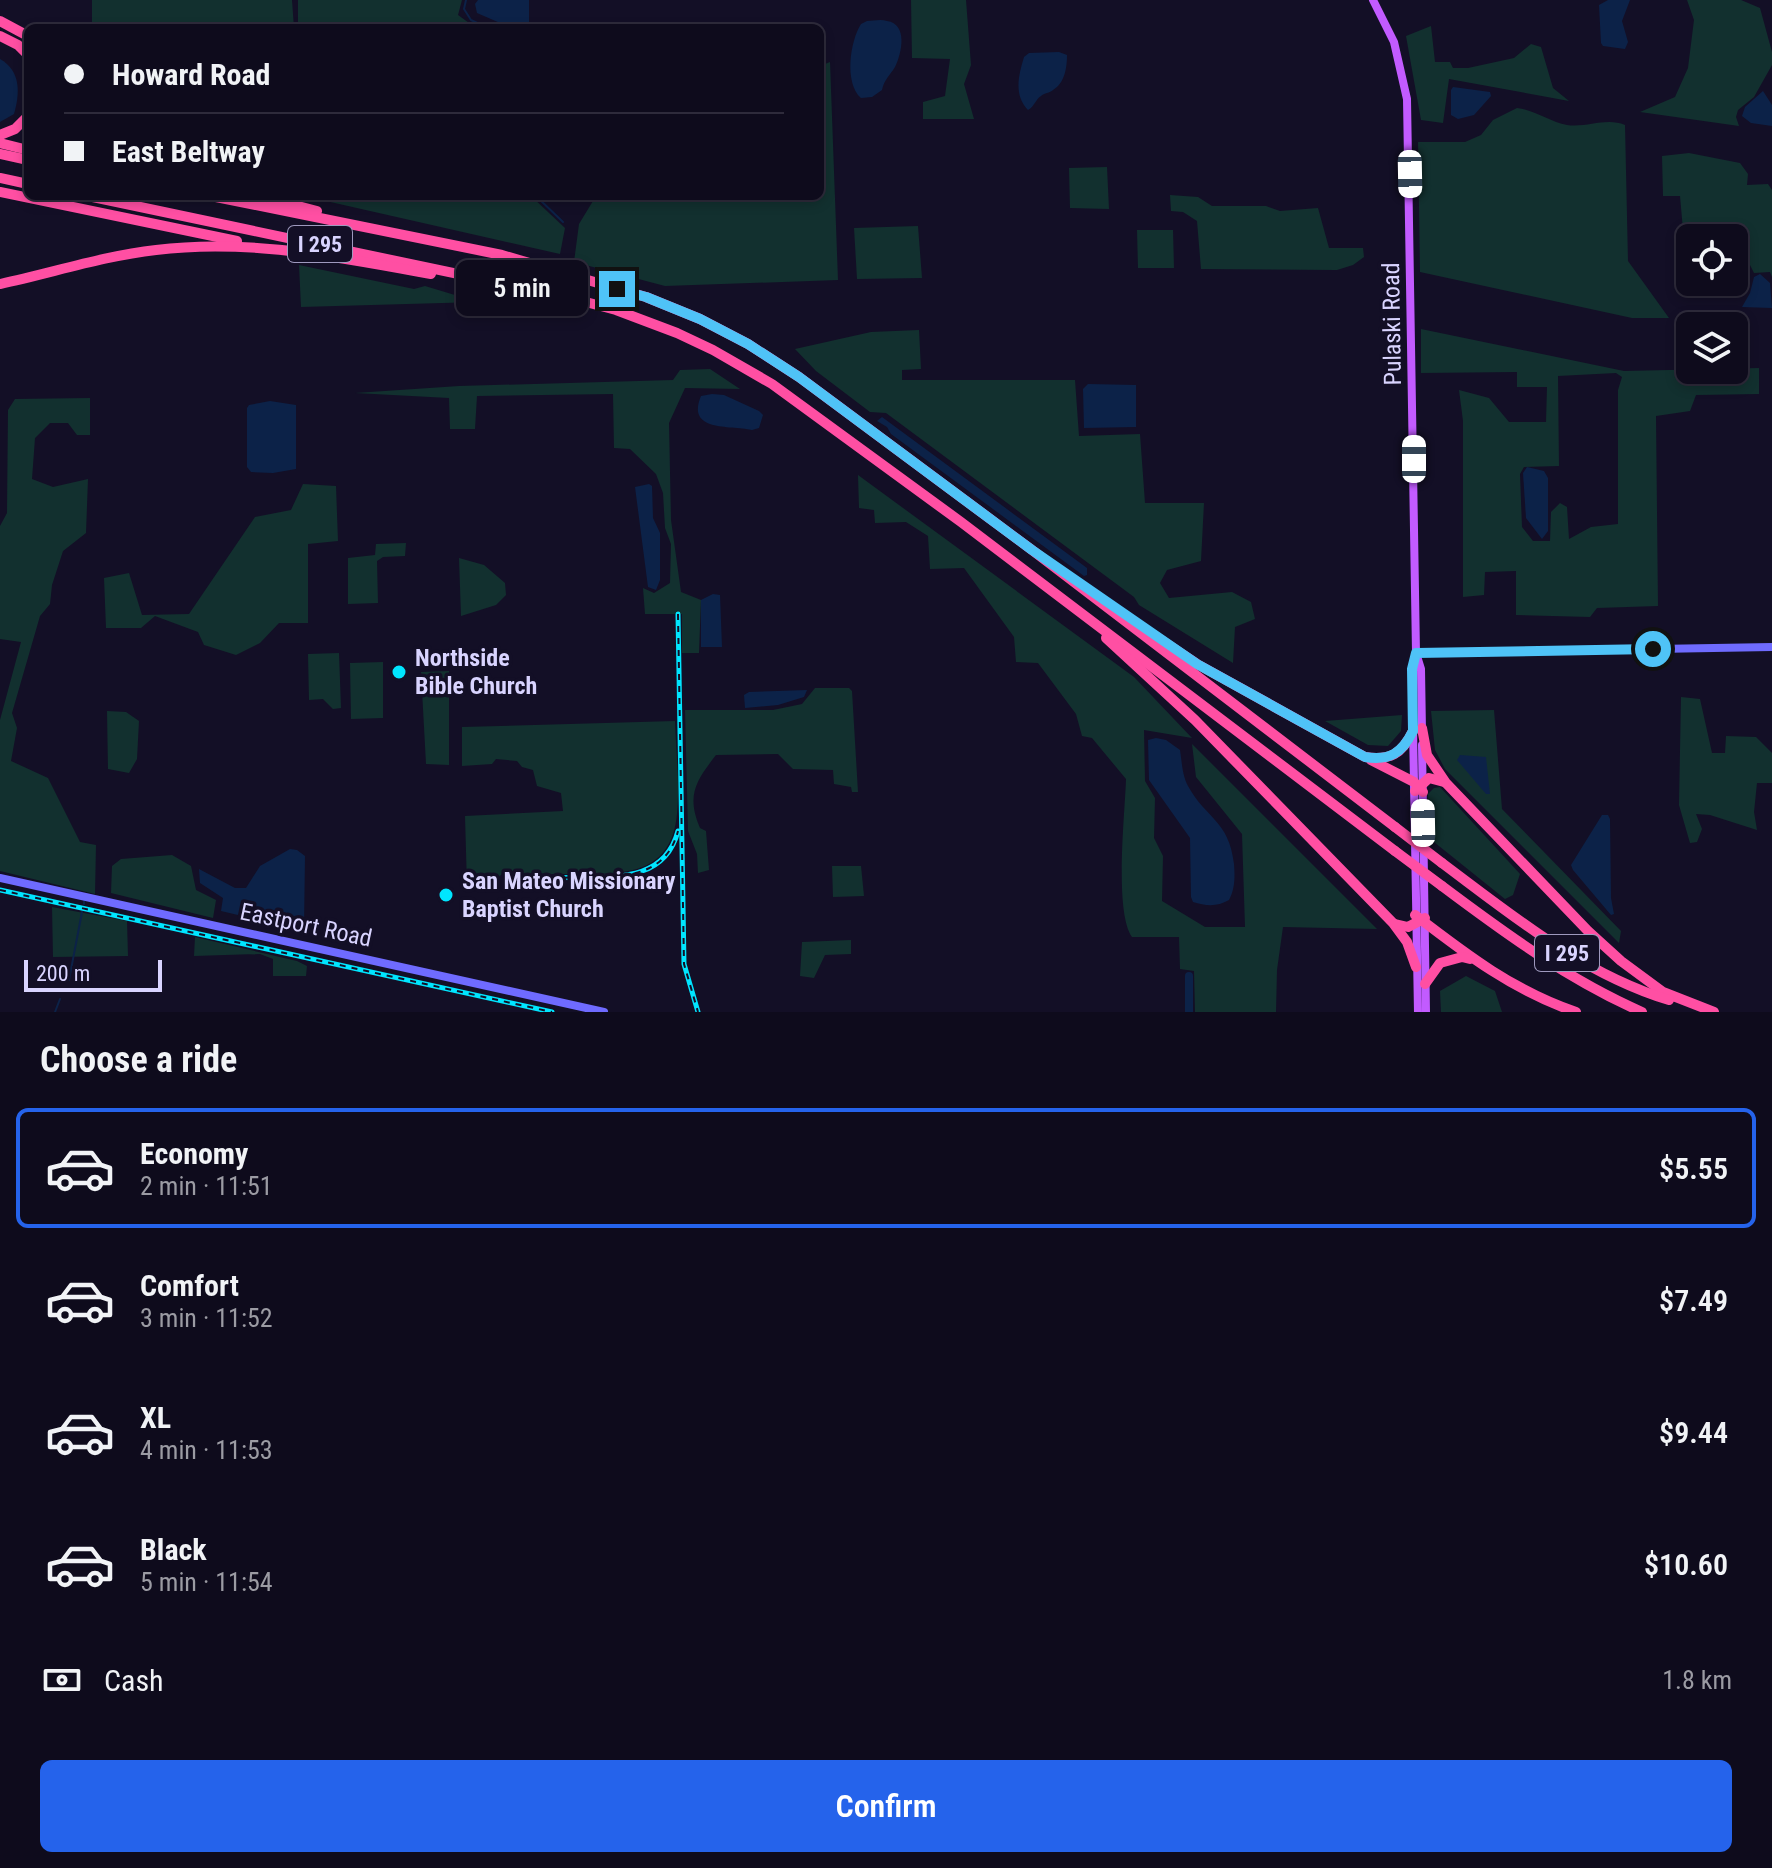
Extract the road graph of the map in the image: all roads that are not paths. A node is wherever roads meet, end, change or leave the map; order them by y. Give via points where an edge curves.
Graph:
1 (1373, 0) edge
2 (0, 22) edge
3 (24, 33) edge
4 (0, 36) edge
5 (24, 51) edge
6 (24, 120) edge
7 (0, 135) edge
8 (0, 143) edge
9 (24, 149) edge
10 (0, 154) edge
11 (24, 159) edge
12 (0, 178) edge
13 (24, 183) edge
14 (0, 192) edge
15 (24, 197) edge
16 (38, 200) edge
17 (107, 200) edge
18 (236, 200) edge
19 (276, 200) edge
20 (304, 253) junction
21 (502, 255) junction
22 (0, 287) edge
23 (524, 287) junction
24 (1032, 550) junction
25 (1060, 596) junction
26 (1772, 647) edge
27 (1416, 653) junction
28 (1417, 730) junction
29 (1365, 757) junction
30 (1446, 783) junction
31 (1418, 787) junction
32 (0, 878) edge
33 (1420, 920) junction
34 (1393, 923) junction
35 (1476, 960) junction
36 (1416, 967) junction
37 (1425, 984) junction
38 (604, 1012) edge
39 (1418, 1012) edge
40 (1426, 1012) edge
41 (1576, 1012) edge
42 (1642, 1012) edge
43 (1712, 1012) edge

1 - 27 main road, Pulaski Road via 1394,42 1407,99
2 - 3 highway
4 - 5 highway
6 - 7 highway
8 - 9 highway
10 - 11 highway
12 - 13 highway
14 - 15 highway
16 - 20 highway
17 - 23 highway, I 295
18 - 21 highway, I 295
19 - 21 highway
20 - 22 highway via 232,246 168,249 120,255
20 - 23 highway
21 - 24 highway, I 295 via 646,297 748,344
23 - 25 highway, I 295 via 642,319 752,372
24 - 29 highway via 1197,664
24 - 43 highway, I 295, bridge via 1541,936 1608,976
25 - 34 highway via 1195,720
25 - 42 highway, I 295, bridge via 1531,952
26 - 27 street
27 - 28 main road, Pulaski Road via 1412,669
28 - 29 highway via 1396,754
28 - 30 highway
28 - 31 main road, Pulaski Road
29 - 31 highway
30 - 31 highway via 1429,778
30 - 43 highway via 1621,961 1663,992
31 - 33 main road, Pulaski Road
32 - 38 street, Eastport Road
33 - 34 highway via 1402,927
33 - 35 highway
33 - 36 main road, Pulaski Road
33 - 37 main road, Pulaski Road
34 - 36 highway
35 - 37 highway via 1462,957 1440,963
35 - 41 highway via 1508,983
36 - 39 main road, Pulaski Road
37 - 40 main road, Pulaski Road

